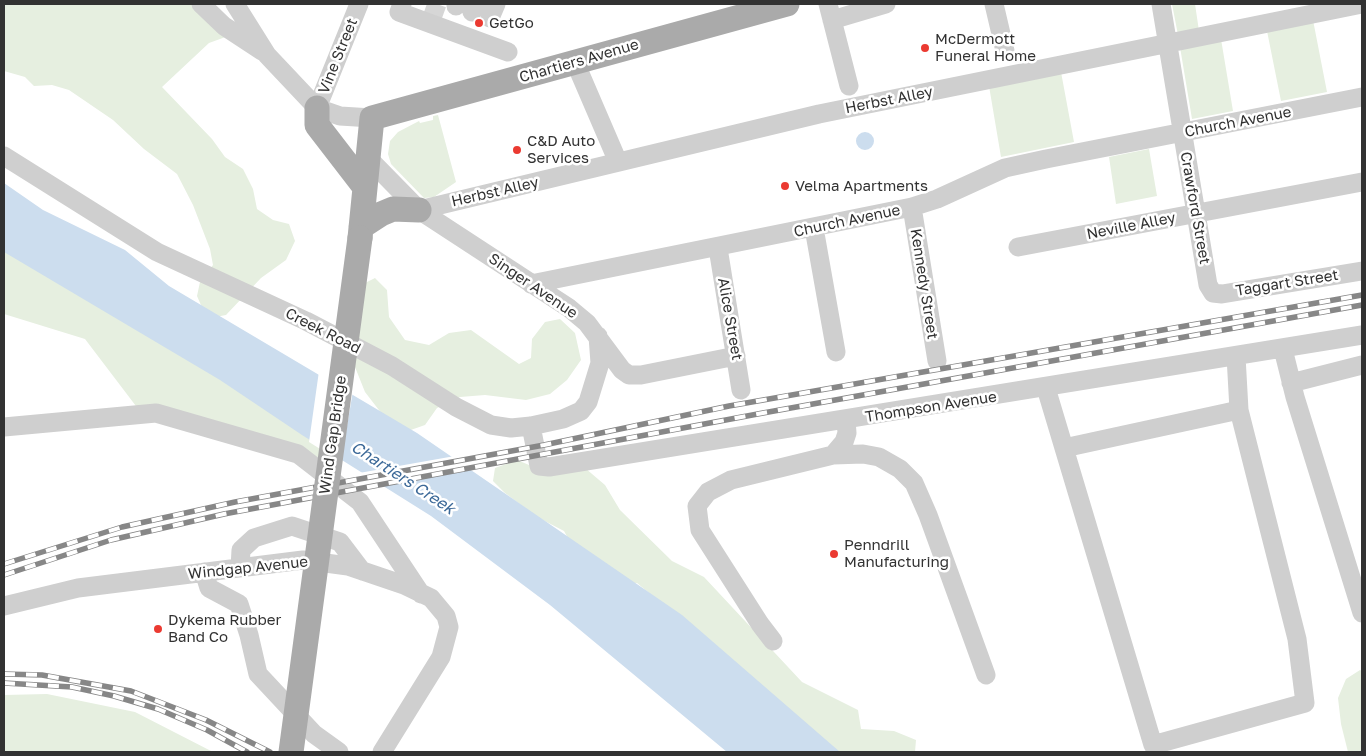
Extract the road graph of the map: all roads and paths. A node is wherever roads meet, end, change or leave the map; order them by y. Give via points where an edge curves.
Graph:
1 (201, 4) edge
2 (235, 4) edge
3 (402, 4) edge
4 (787, 4) edge
5 (886, 4) edge
6 (994, 4) edge
7 (1161, 4) edge
8 (1362, 4) edge
9 (356, 6) edge
10 (830, 12) edge
11 (464, 20) edge
12 (1168, 44) junction
13 (1005, 51) dead end
14 (508, 52) dead end
15 (267, 55) junction
16 (575, 62) junction
17 (849, 86) dead end
18 (1362, 97) edge
19 (317, 108) junction
20 (372, 118) junction
21 (1182, 133) junction
22 (4, 156) edge
23 (367, 157) junction
24 (618, 162) junction
25 (1362, 182) edge
26 (364, 186) junction
27 (912, 207) junction
28 (419, 210) junction
29 (1196, 214) junction
30 (814, 228) junction
31 (360, 233) junction
32 (1018, 247) dead end
33 (718, 248) junction
34 (1362, 271) edge
35 (531, 284) junction
36 (1213, 293) joint
37 (1362, 335) edge
38 (598, 336) junction
39 (1283, 349) junction
40 (836, 352) dead end
41 (736, 356) junction
42 (1236, 356) junction
43 (937, 361) dead end
44 (1362, 364) edge
45 (1292, 383) junction
46 (1046, 388) junction
47 (741, 390) dead end
48 (1239, 410) junction
49 (846, 420) junction
50 (531, 426) junction
51 (4, 427) edge
52 (1064, 448) junction
53 (833, 455) junction
54 (240, 568) junction
55 (362, 571) junction
56 (204, 572) junction
57 (421, 594) junction
58 (4, 606) edge
59 (1362, 613) edge
60 (773, 641) dead end
61 (986, 675) dead end
62 (290, 752) edge
63 (339, 752) edge
64 (382, 752) edge

1 - 15 street via 224,26
2 - 15 street
3 - 11 street via 399,12
4 - 16 main road, Chartiers Avenue
5 - 10 street
6 - 13 street
7 - 12 street, Crawford Street
8 - 12 street, Herbst Alley
9 - 19 street, Vine Street
10 - 17 street
11 - 14 street
12 - 21 street, Crawford Street
12 - 24 street, Herbst Alley via 819,114
15 - 19 street
16 - 20 main road, Chartiers Avenue
16 - 24 street
18 - 21 street, Church Avenue
19 - 20 street via 340,116
19 - 26 main road via 317,125
20 - 23 main road, Wind Gap Bridge
21 - 27 street, Church Avenue via 1005,168
21 - 29 street, Crawford Street
22 - 50 street, Creek Road via 157,252 392,366 477,420 511,428
23 - 26 main road, Wind Gap Bridge
23 - 28 street, Singer Avenue
24 - 28 street, Herbst Alley
25 - 29 street, Neville Alley
26 - 31 main road, Wind Gap Bridge
27 - 30 street, Church Avenue
27 - 43 street, Kennedy Street
28 - 31 main road via 394,209 381,214
28 - 35 street, Singer Avenue
29 - 32 street, Neville Alley
29 - 36 street, Crawford Street via 1208,285
30 - 33 street, Church Avenue
30 - 40 street
31 - 62 main road, Wind Gap Bridge, bridge
33 - 35 street, Church Avenue
33 - 41 street, Alice Street
34 - 36 street, Taggart Street
35 - 38 street, Singer Avenue via 569,308
37 - 39 street, Thompson Avenue
38 - 41 street, Singer Avenue via 628,375 641,376
38 - 50 street, Creek Road via 600,363 588,402 581,411 563,419
39 - 42 street, Thompson Avenue
39 - 45 street
41 - 47 street, Alice Street
42 - 46 street, Thompson Avenue
42 - 48 street
44 - 45 street
45 - 59 street
46 - 49 street, Thompson Avenue
46 - 52 street
48 - 52 street
48 - 52 street via 1297,639 1305,703 1153,745
49 - 50 street, Thompson Avenue via 544,468 538,462
49 - 53 street via 844,442
51 - 57 street via 156,413 298,454 360,502
53 - 60 street via 731,480 708,492 697,506 700,530
53 - 61 street via 879,457 900,469 914,484
54 - 55 street, Windgap Avenue via 303,560
54 - 55 street via 241,550 254,538 292,526 340,542
54 - 56 street, Windgap Avenue
55 - 57 street, Windgap Avenue
56 - 58 street, Windgap Avenue via 78,588
56 - 63 street via 209,588 239,604 258,674 314,734
57 - 64 street, Windgap Avenue via 431,598 446,616 449,627 447,639 441,657

